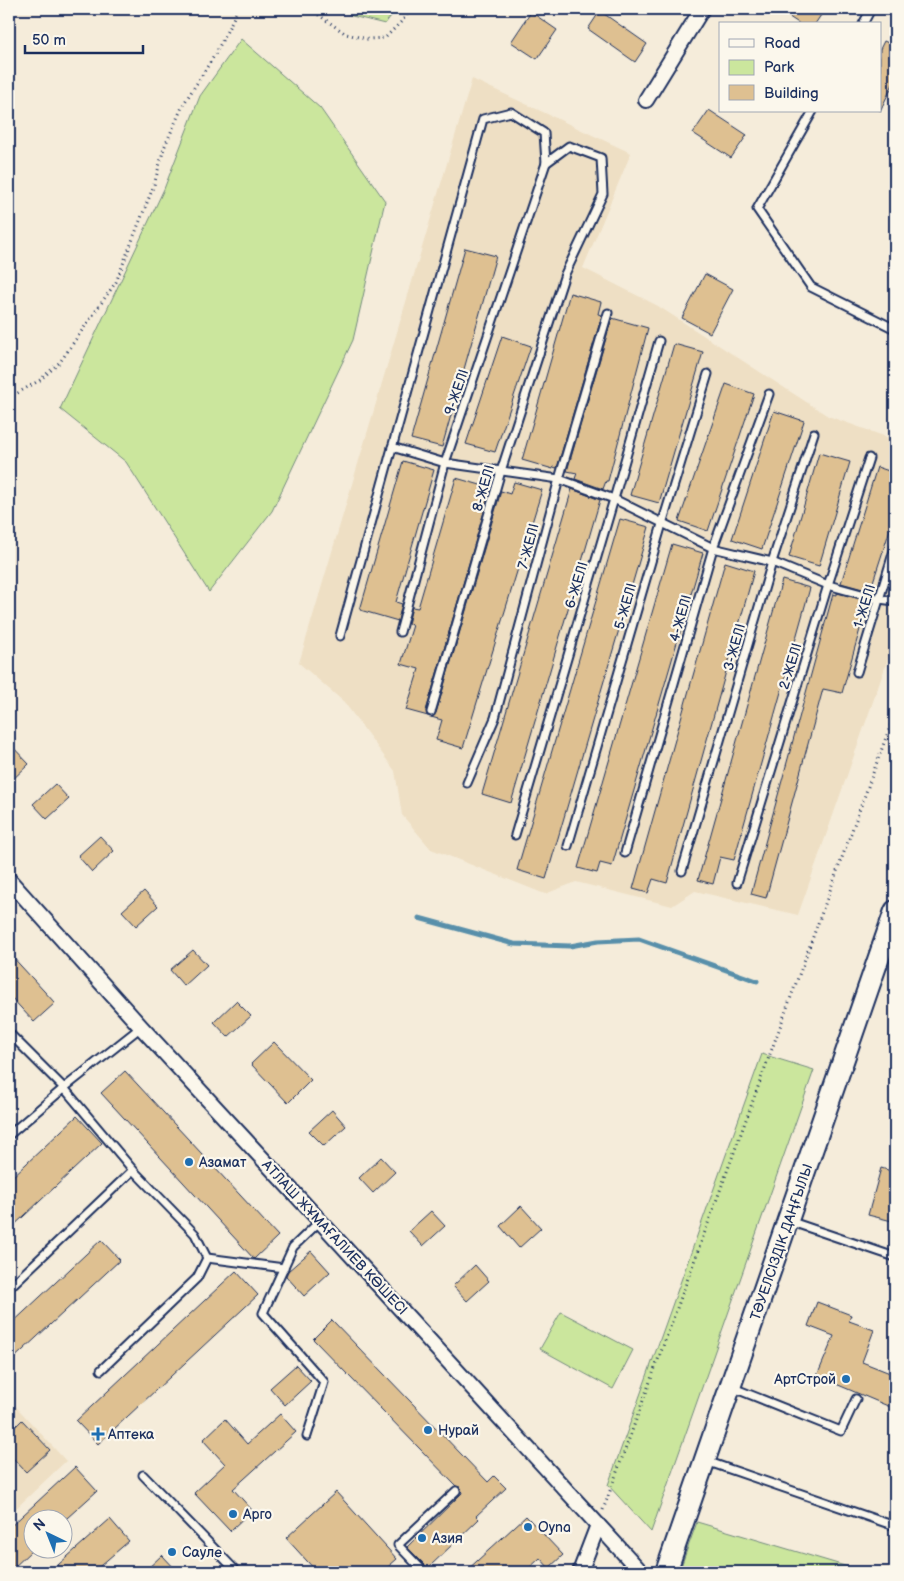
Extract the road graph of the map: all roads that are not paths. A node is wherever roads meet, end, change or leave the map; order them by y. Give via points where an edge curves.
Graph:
1 (702, 9) edge
2 (871, 9) edge
3 (864, 22) edge
4 (646, 100) dead end
5 (812, 112) edge
6 (546, 163) junction
7 (608, 313) dead end
8 (895, 329) edge
9 (659, 341) dead end
10 (708, 374) dead end
11 (769, 394) dead end
12 (814, 432) dead end
13 (392, 446) junction
14 (868, 458) dead end
15 (445, 463) junction
16 (501, 470) junction
17 (559, 479) junction
18 (614, 499) junction
19 (662, 524) junction
20 (895, 547) edge
21 (714, 548) junction
22 (772, 562) junction
23 (828, 585) junction
24 (879, 599) junction
25 (895, 601) edge
26 (400, 632) dead end
27 (340, 636) dead end
28 (858, 672) dead end
29 (431, 712) dead end
30 (467, 783) dead end
31 (515, 835) dead end
32 (568, 846) dead end
33 (625, 853) dead end
34 (682, 870) dead end
35 (9, 880) edge
36 (737, 883) dead end
37 (895, 911) edge
38 (141, 1026) junction
39 (9, 1033) edge
40 (64, 1088) junction
41 (9, 1135) edge
42 (133, 1170) junction
43 (789, 1220) junction
44 (320, 1221) junction
45 (895, 1257) edge
46 (207, 1258) junction
47 (284, 1268) junction
48 (9, 1288) edge
49 (101, 1370) dead end
50 (731, 1387) junction
51 (856, 1399) dead end
52 (307, 1436) dead end
53 (705, 1461) junction
54 (143, 1475) dead end
55 (456, 1492) dead end
56 (598, 1525) junction
57 (895, 1526) edge
58 (237, 1572) edge
59 (424, 1572) edge
60 (580, 1572) edge
61 (640, 1572) edge
62 (666, 1572) edge

1 - 4 street
2 - 3 lane
5 - 8 lane via 757,209 811,287
6 - 13 lane via 544,133 511,112 484,119
6 - 15 lane, 9-ЖЕЛІ
6 - 16 lane, 8-ЖЕЛІ via 569,146 601,158 603,194 566,274
7 - 17 lane, 7-ЖЕЛІ
9 - 18 lane, 6-ЖЕЛІ
10 - 19 lane, 5-ЖЕЛІ
11 - 21 lane, 4-ЖЕЛІ
12 - 22 lane, 3-ЖЕЛІ
13 - 15 lane
13 - 27 lane
14 - 23 lane, 2-ЖЕЛІ
15 - 16 lane
15 - 26 lane, 9-ЖЕЛІ
16 - 17 lane
16 - 29 lane, 8-ЖЕЛІ
17 - 18 lane
17 - 30 lane, 7-ЖЕЛІ via 495,718
18 - 19 lane
18 - 31 lane, 6-ЖЕЛІ
19 - 21 lane
19 - 32 lane, 5-ЖЕЛІ
20 - 24 lane, 1-ЖЕЛІ
21 - 22 lane
21 - 33 lane, 4-ЖЕЛІ
22 - 23 lane
22 - 34 lane, 3-ЖЕЛІ
23 - 24 lane
23 - 36 lane, 2-ЖЕЛІ
24 - 25 lane
24 - 28 lane, 1-ЖЕЛІ
35 - 38 street, АТЛАШ ЖҰМАҒАЛИЕВ КӨШЕСІ
37 - 43 street, ТӘУЕЛСІЗДІК ДАҢҒЫЛЫ
38 - 40 lane
38 - 44 street, АТЛАШ ЖҰМАҒАЛИЕВ КӨШЕСІ
39 - 40 lane
40 - 41 lane
40 - 42 lane
42 - 46 lane via 195,1234
42 - 48 lane
43 - 45 lane
43 - 50 street, ТӘУЕЛСІЗДІК ДАҢҒЫЛЫ
44 - 47 lane via 293,1247
44 - 56 street, АТЛАШ ЖҰМАҒАЛИЕВ КӨШЕСІ
46 - 47 lane
46 - 49 lane via 197,1278
47 - 52 lane via 263,1313 324,1382
50 - 51 lane via 841,1430
50 - 53 street, ТӘУЕЛСІЗДІК ДАҢҒЫЛЫ
53 - 57 lane
53 - 62 street, ТӘУЕЛСІЗДІК ДАҢҒЫЛЫ
54 - 58 lane
55 - 59 lane via 398,1545
56 - 60 street
56 - 61 street, АТЛАШ ЖҰМАҒАЛИЕВ КӨШЕСІ

